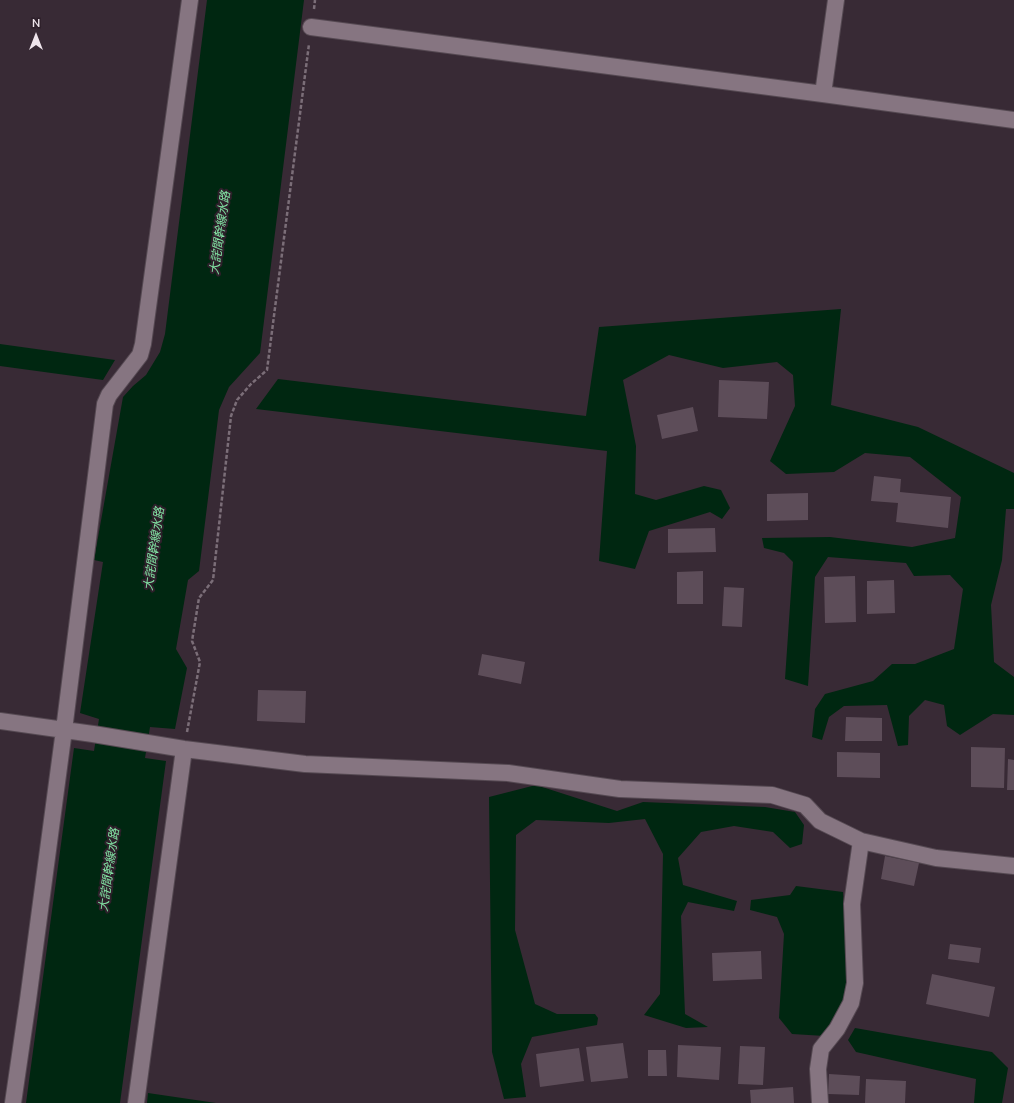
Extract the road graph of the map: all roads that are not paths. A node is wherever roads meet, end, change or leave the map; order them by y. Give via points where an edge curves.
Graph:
1 (190, 0) edge
2 (836, 0) edge
3 (312, 27) road end
4 (823, 94) junction
5 (1014, 120) edge
6 (0, 722) edge
7 (64, 730) junction
8 (184, 749) junction
9 (861, 840) junction
10 (1014, 866) edge
11 (13, 1103) edge
12 (136, 1103) edge
13 (820, 1103) edge

1 - 7 street via 143,344 140,355 105,404
2 - 4 street
3 - 4 street
4 - 5 street
6 - 7 street
7 - 8 street
7 - 11 street
8 - 9 street via 305,764 508,773 620,789 772,795 805,805 820,821
8 - 12 street
9 - 10 street via 936,858
9 - 13 street via 852,904 855,983 851,1003 837,1029 821,1049 818,1069

